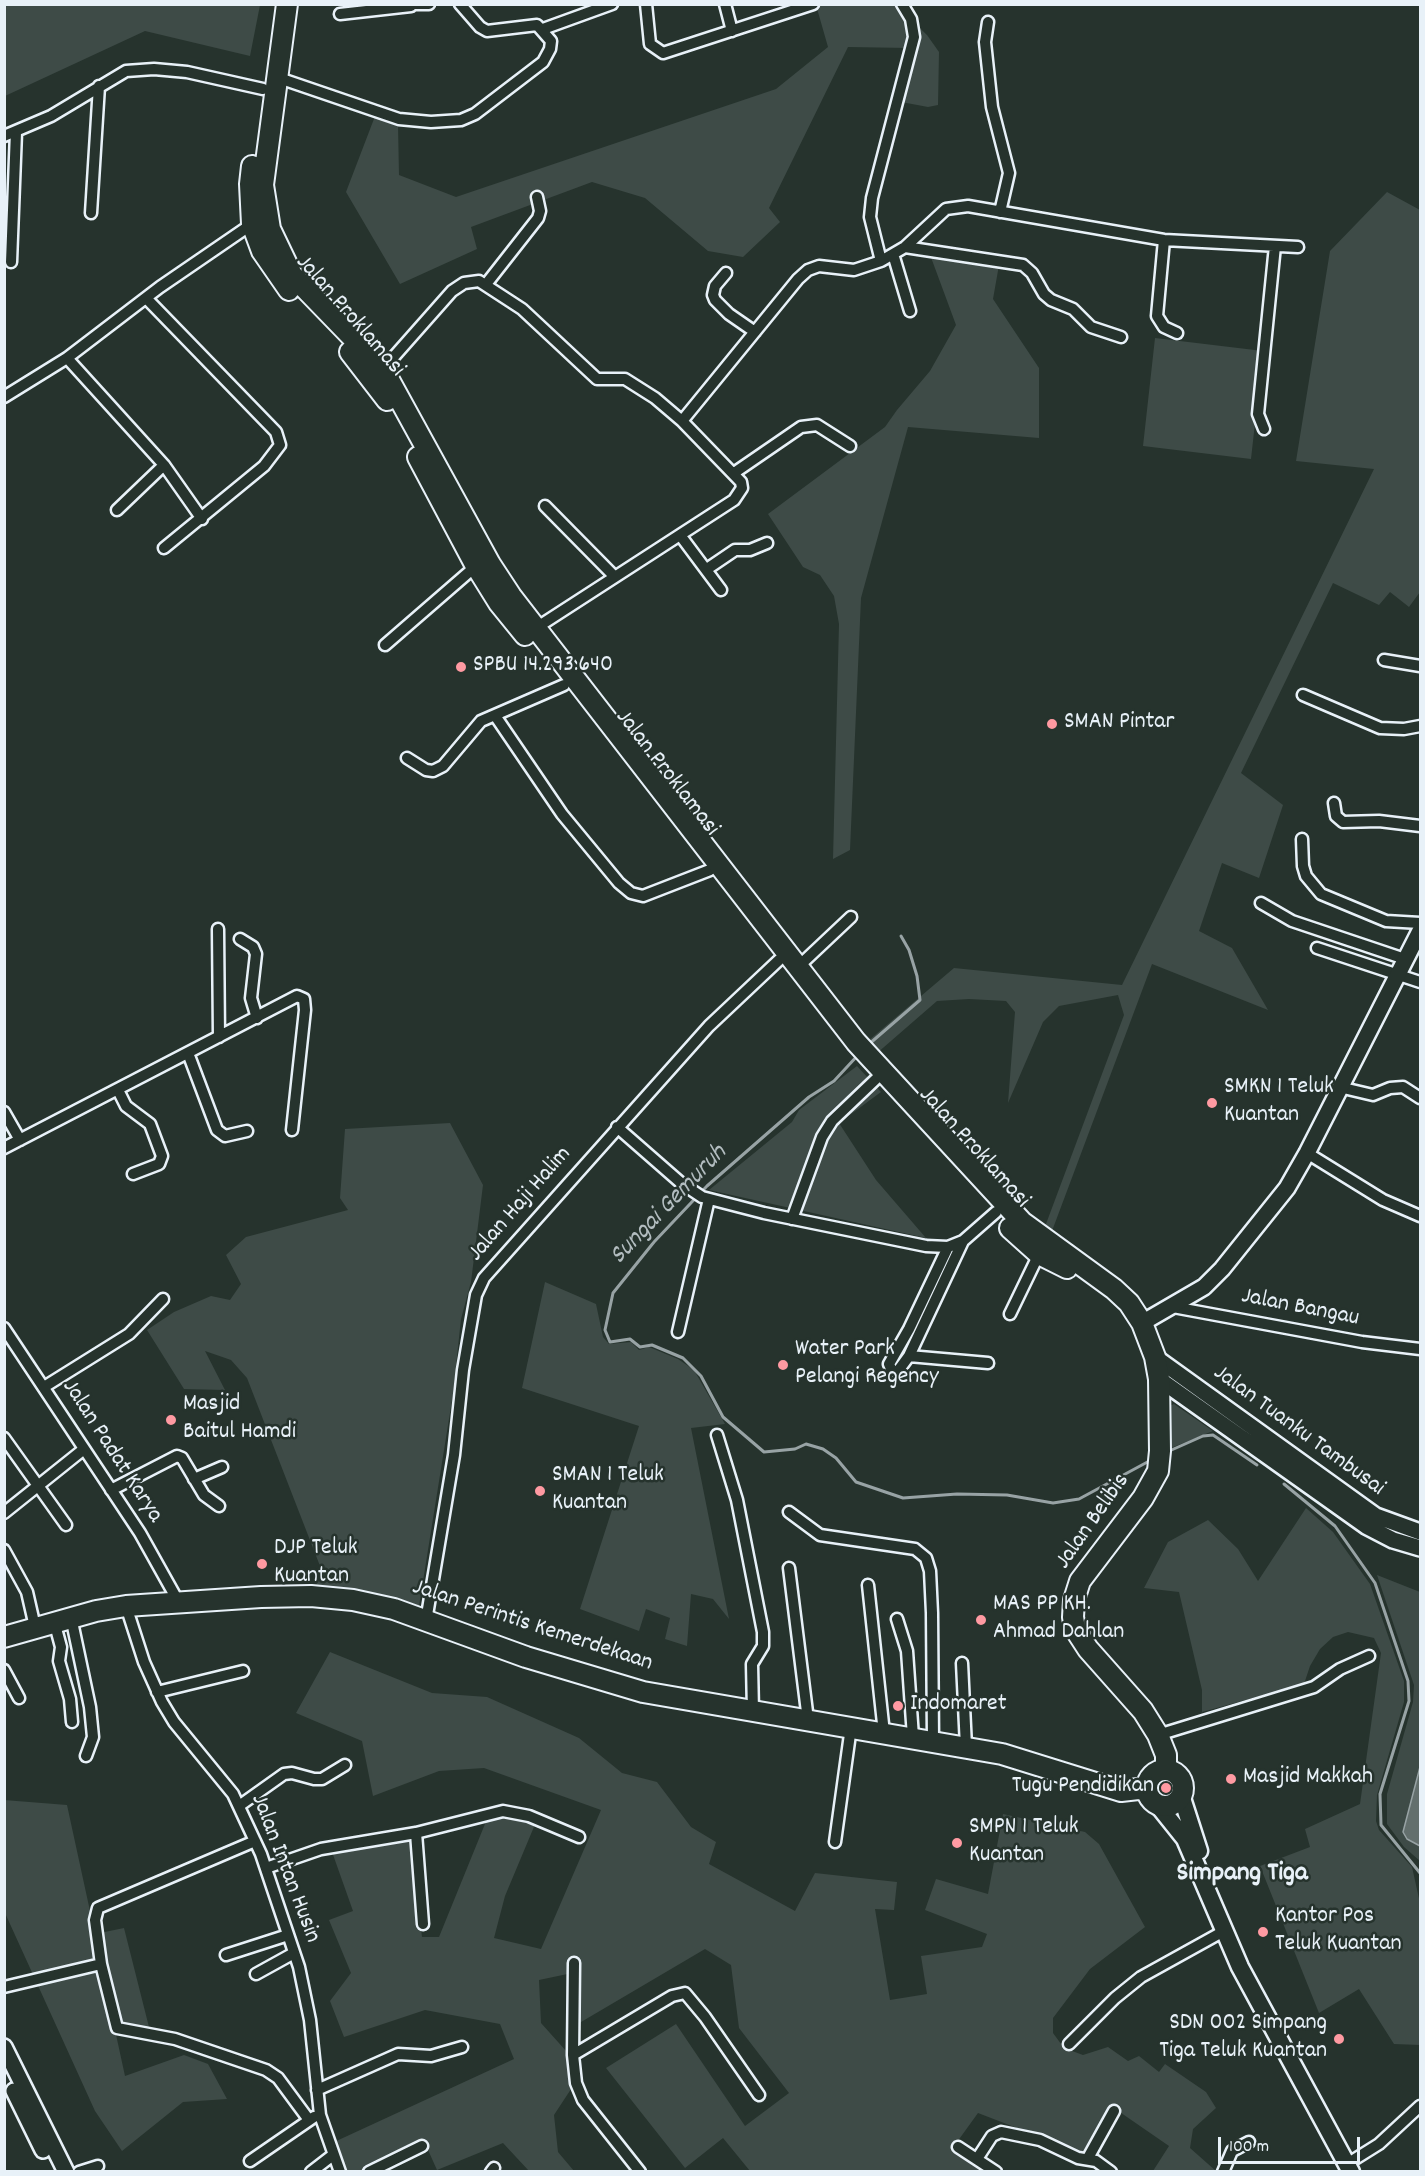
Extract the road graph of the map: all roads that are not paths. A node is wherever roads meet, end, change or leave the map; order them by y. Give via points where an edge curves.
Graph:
1 (429, 4) edge
2 (459, 4) edge
3 (612, 4) edge
4 (646, 4) edge
5 (725, 4) edge
6 (813, 4) edge
7 (903, 4) edge
8 (281, 5) edge
9 (411, 5) edge
10 (340, 14) dead end
11 (988, 22) dead end
12 (543, 29) junction
13 (732, 32) junction
14 (269, 83) junction
15 (99, 86) junction
16 (10, 134) edge
17 (537, 196) dead end
18 (1000, 212) junction
19 (91, 213) dead end
20 (252, 224) junction
21 (1164, 240) junction
22 (1275, 246) junction
23 (904, 247) junction
24 (1298, 247) dead end
25 (893, 254) junction
26 (881, 261) junction
27 (11, 262) dead end
28 (726, 273) dead end
29 (487, 284) junction
30 (146, 298) junction
31 (910, 311) dead end
32 (755, 332) junction
33 (1177, 333) dead end
34 (1121, 337) dead end
35 (68, 358) junction
36 (383, 369) junction
37 (4, 397) edge
38 (682, 421) junction
39 (1264, 429) dead end
40 (413, 434) junction
41 (850, 446) dead end
42 (164, 465) junction
43 (734, 473) junction
44 (545, 506) dead end
45 (117, 510) dead end
46 (202, 519) junction
47 (680, 535) junction
48 (766, 543) dead end
49 (164, 548) dead end
50 (476, 566) junction
51 (707, 569) junction
52 (615, 577) junction
53 (721, 590) dead end
54 (536, 628) junction
55 (386, 645) dead end
56 (1383, 660) dead end
57 (1420, 666) edge
58 (564, 685) junction
59 (1303, 695) dead end
60 (594, 714) junction
61 (496, 717) junction
62 (1420, 726) edge
63 (407, 758) dead end
64 (1334, 803) dead end
65 (1420, 826) edge
66 (1302, 839) dead end
67 (710, 870) junction
68 (1261, 903) dead end
69 (851, 917) dead end
70 (1420, 923) edge
71 (218, 929) dead end
72 (1420, 931) edge
73 (240, 939) dead end
74 (1317, 948) dead end
75 (1405, 959) junction
76 (779, 960) junction
77 (799, 966) junction
78 (1398, 973) junction
79 (1420, 982) edge
80 (825, 1011) junction
81 (257, 1018) junction
82 (219, 1037) junction
83 (188, 1053) junction
84 (880, 1076) junction
85 (1339, 1087) junction
86 (118, 1090) junction
87 (1420, 1098) edge
88 (4, 1112) edge
89 (617, 1127) junction
90 (292, 1130) dead end
91 (247, 1131) dead end
92 (20, 1140) junction
93 (4, 1148) edge
94 (1307, 1154) junction
95 (133, 1174) dead end
96 (701, 1196) junction
97 (996, 1212) junction
98 (1420, 1216) edge
99 (792, 1219) junction
100 (1017, 1226) junction
101 (963, 1241) junction
102 (948, 1247) junction
103 (1039, 1254) junction
104 (1090, 1272) junction
105 (163, 1299) dead end
106 (1173, 1307) junction
107 (1010, 1314) dead end
108 (1142, 1323) junction
109 (4, 1328) edge
110 (678, 1332) dead end
111 (1420, 1349) edge
112 (909, 1356) junction
113 (1155, 1358) junction
114 (988, 1363) dead end
115 (1159, 1379) junction
116 (44, 1388) junction
117 (717, 1435) dead end
118 (4, 1438) edge
119 (84, 1449) junction
120 (222, 1467) dead end
121 (194, 1479) junction
122 (38, 1485) junction
123 (111, 1490) junction
124 (219, 1506) dead end
125 (789, 1512) dead end
126 (4, 1513) edge
127 (66, 1525) dead end
128 (1420, 1532) edge
129 (1420, 1548) edge
130 (4, 1550) edge
131 (789, 1568) dead end
132 (868, 1585) dead end
133 (178, 1601) junction
134 (126, 1606) junction
135 (897, 1619) dead end
136 (426, 1621) junction
137 (53, 1622) junction
138 (4, 1637) edge
139 (1369, 1656) dead end
140 (962, 1663) dead end
141 (4, 1670) edge
142 (243, 1671) dead end
143 (157, 1692) junction
144 (19, 1698) dead end
145 (753, 1712) junction
146 (808, 1720) junction
147 (72, 1722) dead end
148 (851, 1727) junction
149 (884, 1733) junction
150 (1158, 1735) junction
151 (923, 1739) junction
152 (966, 1747) junction
153 (86, 1756) dead end
154 (345, 1765) dead end
155 (1166, 1770) junction
156 (1182, 1795) junction
157 (1152, 1796) junction
158 (239, 1806) junction
159 (416, 1833) junction
160 (579, 1837) dead end
161 (255, 1841) junction
162 (835, 1842) dead end
163 (266, 1868) junction
164 (1201, 1873) junction
165 (423, 1924) dead end
166 (1224, 1931) junction
167 (288, 1935) junction
168 (294, 1953) junction
169 (226, 1955) dead end
170 (101, 1964) junction
171 (574, 1964) dead end
172 (256, 1974) dead end
173 (4, 1987) edge
174 (1069, 2043) dead end
175 (4, 2047) edge
176 (462, 2047) dead end
177 (573, 2055) junction
178 (4, 2072) edge
179 (317, 2090) junction
180 (759, 2095) dead end
181 (1420, 2106) edge
182 (1114, 2111) dead end
183 (320, 2113) junction
184 (309, 2120) junction
185 (1249, 2142) dead end
186 (422, 2146) dead end
187 (958, 2147) dead end
188 (333, 2155) junction
189 (1088, 2158) junction
190 (977, 2159) junction
191 (250, 2161) dead end
192 (98, 2166) dead end
193 (1349, 2168) edge
194 (55, 2172) edge
195 (66, 2172) edge
196 (79, 2172) edge
197 (311, 2172) edge
198 (340, 2172) edge
199 (369, 2172) edge
200 (640, 2172) edge
201 (996, 2172) edge
202 (1111, 2172) edge
203 (1223, 2172) edge

1 - 9 street
2 - 12 street via 487,31 531,24
3 - 12 street
4 - 13 street via 648,38 654,48 663,52
5 - 13 street
6 - 13 street
7 - 26 street via 914,37 870,217
8 - 14 highway, Jalan Proklamasi
9 - 10 street
11 - 18 street via 985,42 992,107 1010,173
12 - 14 street via 551,41 543,62 494,101 461,120 431,123 399,119
14 - 15 street via 154,69 126,71
14 - 20 highway, Jalan Proklamasi via 250,184
14 - 36 highway, Jalan Proklamasi via 263,185 270,229 292,275
15 - 16 street via 51,116
15 - 19 street
16 - 27 street
17 - 29 street via 538,218
18 - 21 street
18 - 23 street via 969,206 946,209
20 - 30 street
20 - 40 highway, Jalan Proklamasi via 273,269 372,378
21 - 22 street
21 - 33 street via 1157,316 1164,327
22 - 24 street
22 - 39 street via 1258,414
23 - 25 street
23 - 34 street via 1023,265 1051,300 1073,309 1091,327
25 - 26 street
25 - 31 street
26 - 32 street via 854,270 819,266 808,270
28 - 32 street via 713,290 715,300
29 - 36 street via 471,281 452,291
29 - 38 street via 522,309 597,379 634,382
30 - 35 street
30 - 46 street via 280,439 275,455
32 - 38 street
35 - 37 street
35 - 42 street
36 - 40 highway, Jalan Proklamasi
38 - 43 street
40 - 50 highway, Jalan Proklamasi
40 - 54 highway, Jalan Proklamasi via 490,564
41 - 43 street via 817,425 801,426
42 - 45 street
42 - 46 street
43 - 47 street via 741,482 739,495
44 - 52 street
46 - 49 street
47 - 51 street
47 - 52 street
48 - 51 street via 750,550 735,550
50 - 55 street
50 - 58 highway, Jalan Proklamasi via 499,603
51 - 53 street
52 - 54 street
54 - 60 highway, Jalan Proklamasi
56 - 57 street
58 - 60 highway, Jalan Proklamasi
58 - 61 street
59 - 62 street via 1380,728
60 - 67 highway, Jalan Proklamasi
60 - 77 highway, Jalan Proklamasi
61 - 63 street via 477,725 454,757 434,771
61 - 67 street via 562,814 631,893 643,896
64 - 65 street via 1336,816 1343,822
66 - 70 street via 1306,876 1321,894 1386,921
67 - 76 highway, Jalan Proklamasi
68 - 75 street via 1292,921
69 - 77 street
71 - 82 street
72 - 75 main road
73 - 81 street via 253,947 256,954 251,999
74 - 78 street
75 - 78 main road
76 - 80 highway, Jalan Proklamasi
76 - 89 street, Jalan Haji Halim via 709,1026
77 - 80 highway, Jalan Proklamasi
78 - 79 street
78 - 85 main road
80 - 84 highway, Jalan Proklamasi
81 - 82 street
81 - 90 street via 297,996 305,1002
82 - 83 street
83 - 86 street
83 - 91 street via 217,1130 228,1137
84 - 97 highway, Jalan Proklamasi
84 - 99 street via 832,1121 822,1137
84 - 100 highway, Jalan Proklamasi
85 - 87 street via 1373,1095 1403,1087
85 - 94 main road
86 - 92 street
86 - 95 street via 126,1106 150,1124 162,1156 159,1164
88 - 92 street
89 - 96 street
89 - 136 street, Jalan Haji Halim via 495,1264 476,1295
92 - 93 street
94 - 98 street via 1383,1200
94 - 106 main road via 1287,1188 1222,1269 1204,1287
96 - 99 street
96 - 110 street
97 - 100 highway, Jalan Proklamasi
97 - 101 street
99 - 102 street
100 - 103 highway, Jalan Proklamasi
100 - 104 highway, Jalan Proklamasi via 1077,1259
101 - 102 street
101 - 112 street
102 - 112 street via 889,1364 890,1369 898,1371
103 - 104 highway, Jalan Proklamasi via 1069,1270
103 - 107 street
104 - 108 highway, Jalan Proklamasi via 1129,1303
105 - 116 street via 129,1334
106 - 108 main road
106 - 111 street, Jalan Bangau
108 - 113 highway, Jalan Proklamasi
109 - 116 street, Jalan Padat Karya
112 - 114 street
113 - 115 highway, Jalan Proklamasi
113 - 128 main road, Jalan Tuanku Tambusai via 1376,1516
115 - 129 main road, Jalan Tuanku Tambusai via 1366,1526
115 - 150 highway, Jalan Belibis via 1160,1457 1155,1476 1143,1498 1080,1581 1073,1617 1075,1629 1088,1649
116 - 119 street, Jalan Padat Karya
117 - 145 street via 737,1500 763,1632 763,1646 752,1664
118 - 122 street
119 - 122 street
119 - 123 street, Jalan Padat Karya
120 - 121 street
121 - 123 street via 182,1458 174,1456
121 - 124 street via 204,1495
122 - 126 street
122 - 127 street
123 - 133 street, Jalan Padat Karya
125 - 151 street via 820,1534 915,1549 926,1558 932,1613
130 - 137 street via 27,1592
131 - 146 street
132 - 149 street
133 - 134 highway, Jalan Perintis Kemerdekaan
133 - 136 highway, Jalan Perintis Kemerdekaan via 311,1596 354,1600
134 - 137 highway, Jalan Perintis Kemerdekaan
134 - 143 street, Jalan Intan Husin
135 - 151 street via 907,1650
136 - 145 highway, Jalan Perintis Kemerdekaan via 596,1680
137 - 138 highway, Jalan Perintis Kemerdekaan
137 - 147 street via 61,1647 59,1660
137 - 153 street via 90,1707 93,1737
139 - 150 street via 1314,1687
140 - 152 street
141 - 144 street
142 - 143 street
143 - 158 street, Jalan Intan Husin via 174,1722 223,1780
145 - 146 highway, Jalan Perintis Kemerdekaan
146 - 148 highway, Jalan Perintis Kemerdekaan
148 - 149 highway, Jalan Perintis Kemerdekaan
148 - 162 street
149 - 151 highway, Jalan Perintis Kemerdekaan
150 - 155 highway, Jalan Belibis via 1167,1755
151 - 152 highway, Jalan Perintis Kemerdekaan
152 - 157 highway, Jalan Perintis Kemerdekaan via 1030,1761 1121,1791
154 - 158 street via 322,1779 284,1774
155 - 156 highway via 1180,1779
155 - 157 highway via 1155,1773
156 - 157 highway via 1168,1806
156 - 164 main road
157 - 164 main road via 1185,1839
158 - 161 street, Jalan Intan Husin
159 - 160 street via 503,1811 529,1816
159 - 163 street via 321,1849
159 - 165 street
161 - 163 street, Jalan Intan Husin
161 - 170 street via 102,1905 95,1914
163 - 167 street, Jalan Intan Husin
164 - 166 main road
166 - 174 street via 1140,1977
166 - 193 main road via 1269,2023
167 - 168 street, Jalan Intan Husin
167 - 169 street
168 - 172 street
168 - 179 street, Jalan Intan Husin via 305,1991
170 - 173 street
170 - 184 street via 117,2028 175,2039 266,2070 278,2078
171 - 177 street
175 - 195 main road
176 - 179 street via 431,2056 398,2054
177 - 180 street via 672,1996 685,1993
177 - 200 street via 576,2083 583,2100
178 - 194 main road
179 - 183 street, Jalan Intan Husin
181 - 193 street
182 - 189 street
183 - 184 street
183 - 188 street, Jalan Intan Husin
184 - 191 street
185 - 203 street via 1232,2151
186 - 199 street
187 - 190 street
188 - 197 street
188 - 198 street, Jalan Intan Husin
189 - 190 street via 1078,2158 1040,2140 1001,2132 992,2136
189 - 202 street
190 - 201 street
192 - 196 street

